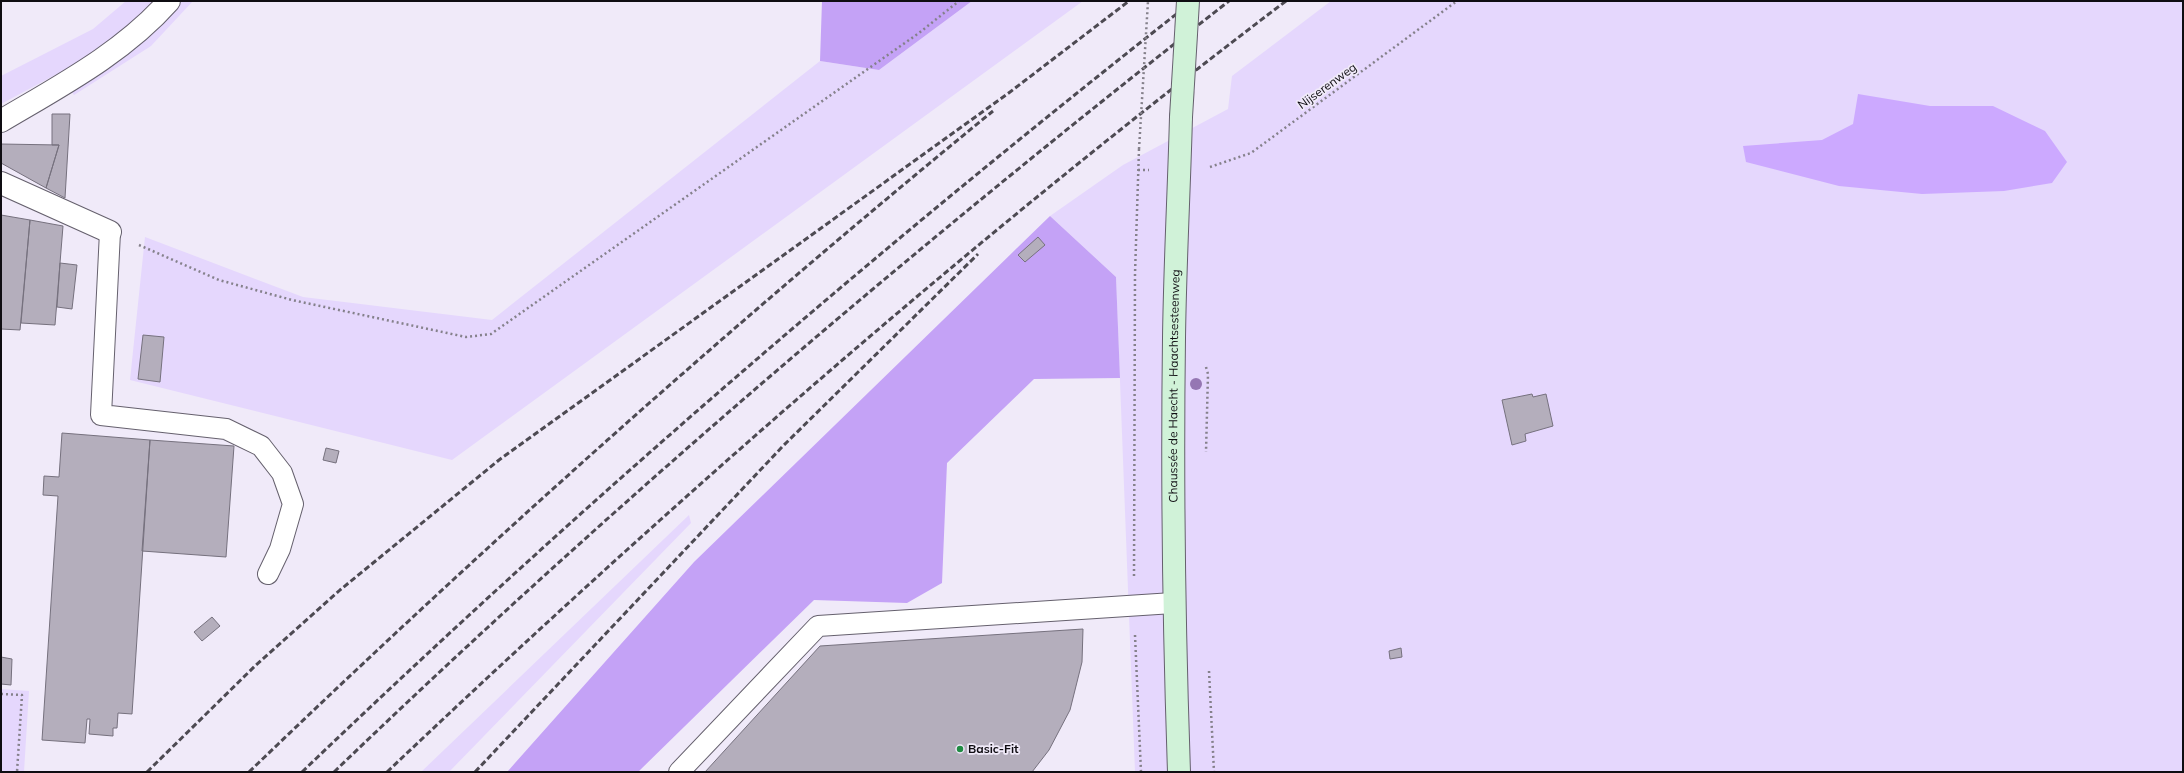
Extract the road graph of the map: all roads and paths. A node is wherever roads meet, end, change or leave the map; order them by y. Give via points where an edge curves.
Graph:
1 (169, 1) edge
2 (959, 1) edge
3 (1148, 1) edge
4 (1188, 1) edge
5 (1457, 1) edge
6 (1, 121) edge
7 (1205, 168) dead end
8 (1, 183) edge
9 (110, 232) junction
10 (268, 574) dead end
11 (1173, 603) junction
12 (1134, 607) junction
13 (1, 694) edge
14 (17, 772) edge
15 (679, 772) edge
16 (1141, 772) edge
17 (1179, 772) edge

1 - 6 street via 151,22 91,68
2 - 9 path via 919,33 491,334 466,337 292,300 219,280
3 - 12 path, bridge via 1135,274
4 - 11 main road, Chaussée de Haecht - Haachtsesteenweg, bridge via 1181,117 1174,336
5 - 7 path, Nijserenweg via 1251,153
8 - 9 street
9 - 10 lane via 101,415 226,430 261,446 282,473 293,504 280,549
11 - 12 lane
11 - 17 main road, Chaussée de Haecht - Haachtsesteenweg
12 - 15 lane via 818,626
12 - 16 path
13 - 14 path via 22,695

